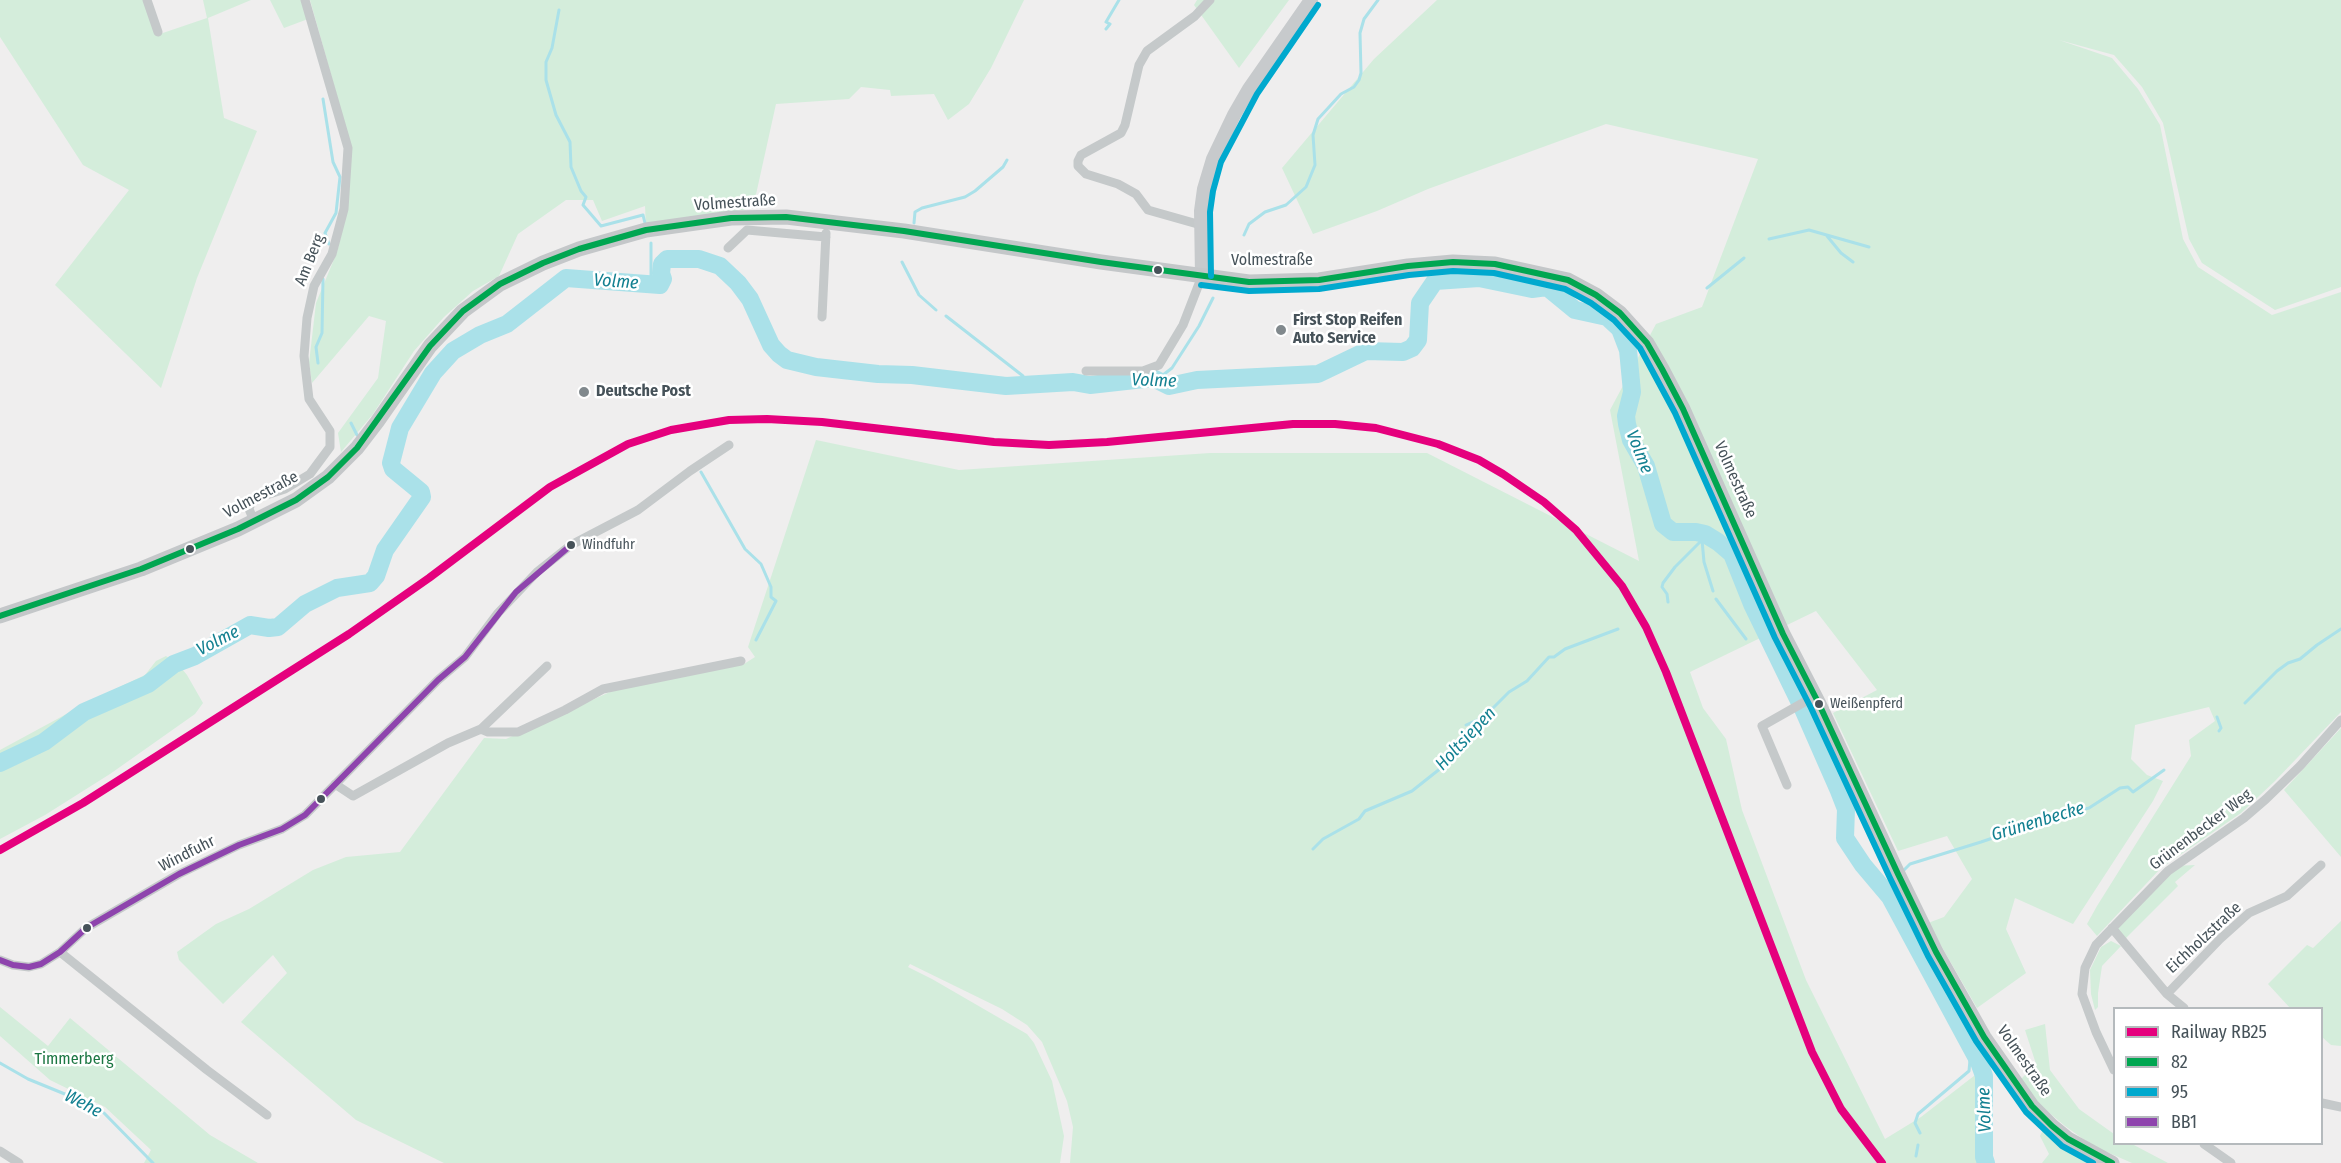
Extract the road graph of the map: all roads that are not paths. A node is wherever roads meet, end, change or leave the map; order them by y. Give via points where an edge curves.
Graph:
1 (147, 0) edge
2 (306, 0) edge
3 (1210, 0) edge
4 (1311, 0) edge
5 (158, 32) dead end
6 (1201, 225) junction
7 (827, 229) junction
8 (728, 248) dead end
9 (1202, 276) junction
10 (822, 317) dead end
11 (1086, 371) dead end
12 (729, 446) dead end
13 (254, 521) junction
14 (0, 616) edge
15 (741, 661) dead end
16 (547, 666) dead end
17 (1810, 698) junction
18 (2341, 720) edge
19 (481, 729) junction
20 (335, 784) junction
21 (1787, 784) dead end
22 (2321, 865) dead end
23 (2112, 928) junction
24 (60, 952) junction
25 (0, 960) edge
26 (2167, 994) junction
27 (2183, 1007) edge
28 (2113, 1066) edge
29 (2323, 1103) edge
30 (2341, 1107) edge
31 (267, 1115) dead end
32 (2207, 1145) edge
33 (0, 1151) edge
34 (19, 1163) edge
35 (2112, 1163) edge
36 (2231, 1163) edge

1 - 5 street
2 - 13 street, Am Berg via 348,148 344,209 332,254 314,286 304,356 309,399 330,431 330,447 310,474 251,503
3 - 6 street via 1147,51 1139,65 1121,133 1081,155 1078,161 1086,174 1136,194 1148,210
4 - 6 main road via 1250,89 1223,137 1206,181
6 - 9 main road
7 - 8 street via 747,230
7 - 9 main road, Volmestraße via 904,231
7 - 10 street
7 - 13 main road, Volmestraße via 756,216 704,221 646,230 579,249 521,273 481,298 447,327 377,422 335,470 296,500
9 - 11 street via 1183,324 1159,365 1143,371
9 - 17 main road, Volmestraße via 1249,282 1319,279 1453,262 1495,264 1568,280 1596,295 1620,313 1647,342 1683,409
12 - 20 street, Windfuhr via 638,510 571,545 537,572 465,657
13 - 14 main road, Volmestraße via 141,569
15 - 19 street via 603,689 518,732
16 - 19 street
17 - 21 street via 1762,726
17 - 35 main road, Volmestraße via 1936,952 1984,1036 2032,1106 2068,1139
18 - 23 street, Grünenbecker Weg via 2266,799 2168,871
19 - 20 street via 353,796
20 - 24 street, Windfuhr via 296,822 179,873 87,928
22 - 26 street, Eichholzstraße via 2287,896 2249,914
23 - 26 street, Eichholzstraße
23 - 28 street, Grünenbecker Weg via 2090,955 2082,994
24 - 25 street, Windfuhr via 29,967
24 - 31 street
26 - 27 street, Eichholzstraße
29 - 30 street
32 - 36 street
33 - 34 street

